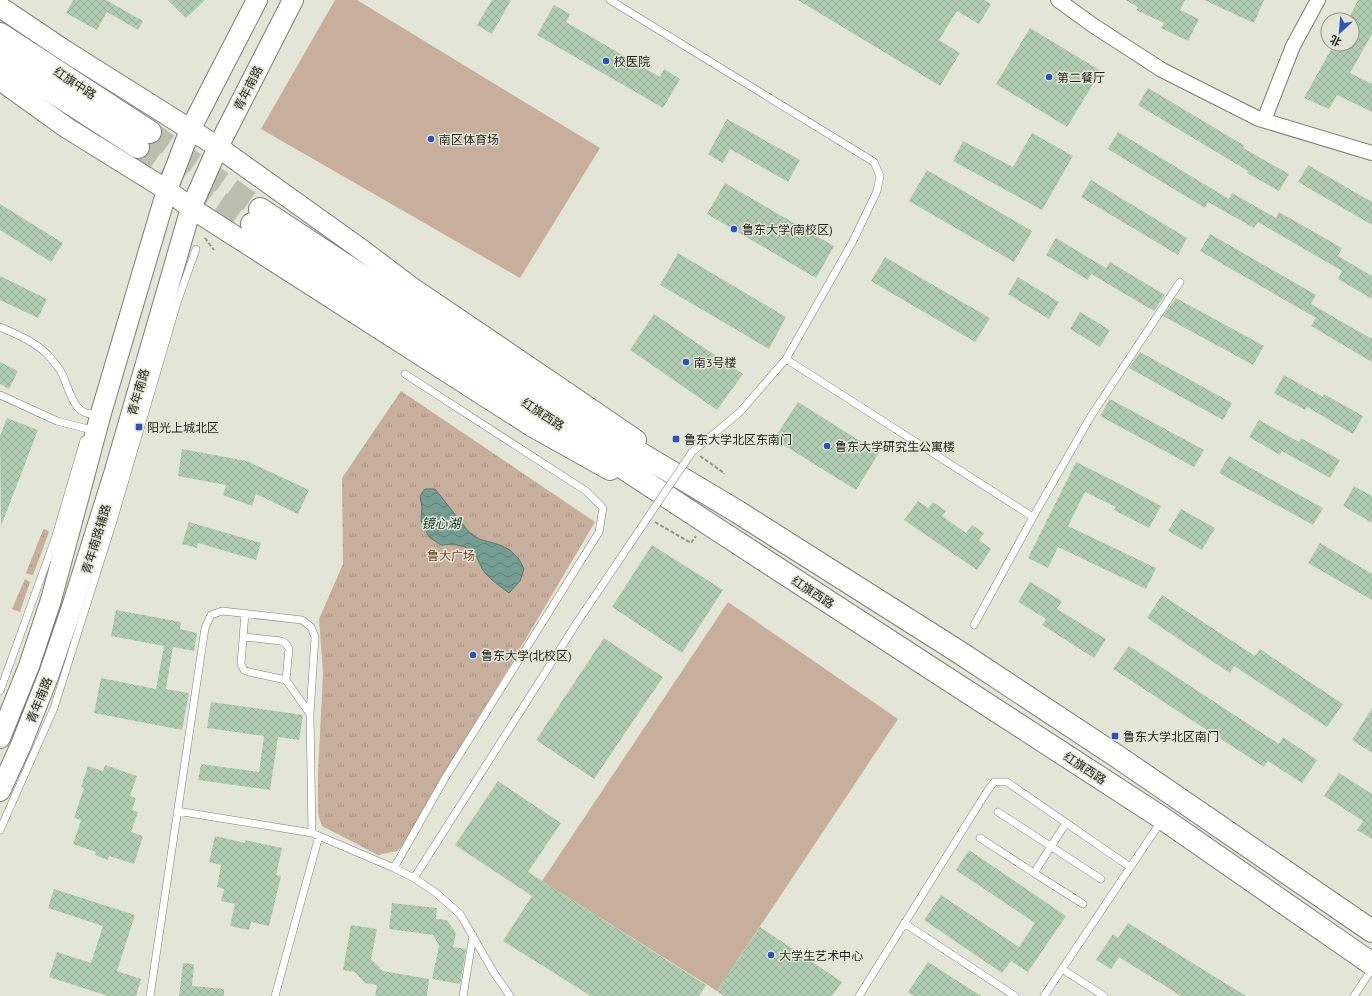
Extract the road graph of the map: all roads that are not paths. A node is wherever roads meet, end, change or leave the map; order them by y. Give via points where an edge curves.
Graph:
1 (257, 0) edge
2 (293, 0) edge
3 (610, 0) edge
4 (1058, 0) edge
5 (1318, 0) edge
6 (4, 9) edge
7 (0, 34) edge
8 (0, 58) edge
9 (0, 80) edge
10 (14, 99) dead end
11 (1264, 120) junction
12 (67, 128) junction
13 (190, 130) junction
14 (218, 147) junction
15 (1372, 153) edge
16 (165, 197) junction
17 (191, 208) junction
18 (146, 232) dead end
19 (196, 249) dead end
20 (1180, 282) dead end
21 (0, 327) edge
22 (786, 359) junction
23 (405, 374) dead end
24 (0, 395) edge
25 (94, 419) junction
26 (738, 512) junction
27 (1033, 517) junction
28 (721, 532) junction
29 (246, 613) junction
30 (974, 625) dead end
31 (244, 637) junction
32 (286, 680) junction
33 (0, 691) edge
34 (310, 714) junction
35 (0, 738) edge
36 (0, 791) edge
37 (177, 811) junction
38 (998, 812) dead end
39 (1162, 818) junction
40 (1066, 823) junction
41 (0, 830) edge
42 (316, 834) junction
43 (980, 838) dead end
44 (1051, 847) junction
45 (1130, 866) junction
46 (394, 868) junction
47 (1034, 872) junction
48 (414, 878) junction
49 (1101, 879) dead end
50 (1083, 904) dead end
51 (904, 923) junction
52 (1372, 931) edge
53 (473, 936) junction
54 (1372, 964) edge
55 (1062, 969) junction
56 (1372, 969) edge
57 (150, 996) edge
58 (275, 996) edge
59 (463, 996) edge
60 (510, 996) edge
61 (859, 996) edge
62 (1015, 996) edge
63 (1044, 996) edge
64 (1104, 996) edge
65 (1354, 996) edge

1 - 13 main road, 青年南路
2 - 14 main road, 青年南路
3 - 22 lane via 874,162 880,176 877,191 853,241
4 - 11 street via 1162,70
5 - 11 street via 1293,46
6 - 13 main road
7 - 8 main road, 红旗中路 via 144,139
9 - 12 main road
10 - 12 lane
11 - 15 street
12 - 16 main road
13 - 14 main road
13 - 16 main road, 青年南路
14 - 17 main road, 青年南路
14 - 26 main road via 411,287
16 - 17 main road
16 - 18 lane
16 - 25 main road, 青年南路
17 - 28 main road via 533,427
17 - 36 main road, 青年南路 via 114,474 71,610 49,674
19 - 41 lane, 青年南路辅路 via 177,303 114,518 54,708
20 - 27 lane via 1090,416
21 - 25 lane via 29,341 46,353 60,370 74,403 82,412
22 - 27 lane
22 - 48 lane, bridge via 740,412 692,452 578,621
23 - 46 lane via 586,491 603,508 599,532 445,778
24 - 25 lane via 58,421
25 - 33 lane via 55,539
25 - 35 main road, 青年南路 via 52,600
26 - 28 main road, 红旗西路 via 549,399 256,217
26 - 52 main road, 红旗西路 via 959,652 1118,757
27 - 30 lane
28 - 39 main road, 红旗西路
29 - 31 lane
29 - 34 lane via 302,620 312,627 315,637
29 - 37 lane via 222,610 211,615 205,628
31 - 32 lane via 241,664 244,670
31 - 32 lane via 285,643 289,648
32 - 34 lane
34 - 42 lane
37 - 42 lane
37 - 57 lane
38 - 44 lane
39 - 45 lane
39 - 54 main road, 红旗西路
40 - 44 lane
40 - 45 lane
40 - 51 lane via 1007,782 994,782
42 - 46 lane
42 - 58 lane
43 - 47 lane
44 - 47 lane
44 - 49 lane
45 - 55 lane
46 - 48 lane
47 - 50 lane
48 - 53 lane via 460,914
51 - 61 lane
51 - 62 lane
53 - 59 lane
53 - 60 lane
55 - 63 lane
55 - 64 lane
56 - 65 lane

